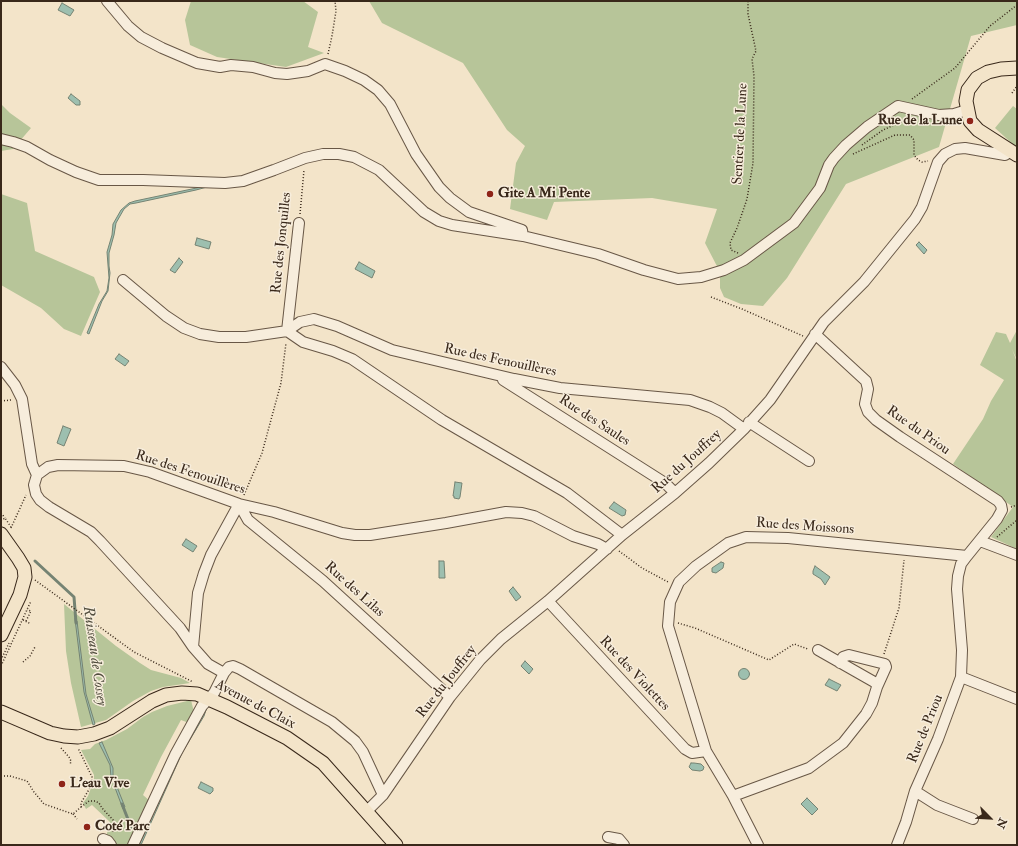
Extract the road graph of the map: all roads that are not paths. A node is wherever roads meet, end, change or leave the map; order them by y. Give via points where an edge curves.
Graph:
1 (107, 1) edge
2 (1017, 68) edge
3 (967, 110) junction
4 (1, 139) edge
5 (1014, 153) edge
6 (299, 223) road end
7 (523, 236) junction
8 (123, 280) dead end
9 (287, 331) junction
10 (813, 337) junction
11 (1, 367) edge
12 (496, 375) junction
13 (746, 426) junction
14 (809, 461) dead end
15 (37, 475) junction
16 (675, 493) junction
17 (239, 504) junction
18 (7, 531) edge
19 (622, 535) junction
20 (984, 543) junction
21 (609, 547) junction
22 (1017, 555) edge
23 (967, 556) junction
24 (548, 601) junction
25 (1, 635) edge
26 (193, 648) junction
27 (822, 652) road end
28 (840, 662) junction
29 (224, 673) junction
30 (961, 677) junction
31 (877, 687) junction
32 (450, 697) junction
33 (210, 698) junction
34 (1017, 699) edge
35 (1, 712) edge
36 (706, 751) junction
37 (915, 791) junction
38 (383, 796) junction
39 (733, 796) junction
40 (366, 812) junction
41 (973, 819) dead end
42 (608, 837) dead end
43 (133, 845) edge
44 (396, 845) edge
45 (624, 845) edge
46 (758, 845) edge
47 (897, 845) edge

1 - 7 street via 128,26 142,37 197,63 220,67 253,67 287,74 308,71 325,64 358,77 378,90 390,104 416,154 450,198 469,212 522,230
2 - 3 main road via 988,72 977,78 968,90
3 - 5 main road via 970,121 978,130
3 - 7 street via 939,115 898,106 867,127 834,158 820,188 794,223 744,260 701,278 678,279 598,254
4 - 7 street via 27,147 76,172 99,180 225,183 243,181 305,158 339,154 354,157 379,170 424,212 439,221
5 - 10 street, Rue du Jouffrey via 1005,155 965,148 945,154 938,162 922,207 915,219 864,282 824,322
6 - 9 street, Rue des Jonquilles
8 - 9 street via 166,316 184,328 200,334 246,337
9 - 12 street, Rue des Fenouillères via 300,322 314,319 392,350
9 - 19 street via 303,342 352,359 442,420 567,493
10 - 13 street, Rue du Jouffrey via 770,400
10 - 20 street, Rue du Priou via 866,381 868,389 865,404 868,412 876,420 998,501 1002,510
11 - 15 street via 22,399 32,464
12 - 13 street, Rue des Fenouillères via 560,388 690,400 710,407
12 - 16 street, Rue des Saules via 665,484
13 - 14 street, Rue des Fenouillères
13 - 16 street, Rue du Jouffrey
15 - 17 street, Rue des Fenouillères via 48,467 58,465 124,466 150,472
15 - 26 street via 34,485 40,500 91,532 180,628
16 - 19 street, Rue du Jouffrey
17 - 21 street, Rue des Fenouillères via 356,535 370,535 506,512 522,513 534,516 573,536
17 - 26 street via 204,573 198,593
17 - 32 street, Rue des Lilas via 248,520 323,581
18 - 25 main road via 24,568 25,577 20,595
19 - 21 street, Rue du Jouffrey
20 - 22 street
20 - 23 street
21 - 24 street, Rue du Jouffrey
23 - 30 street, Rue de Priou via 961,564 958,576
23 - 36 street, Rue des Moissons via 788,538 746,537 728,543 696,566 679,582 670,602 668,626
24 - 32 street, Rue du Jouffrey via 501,639
24 - 36 street, Rue des Violettes via 685,749 692,753
26 - 29 street via 208,664
27 - 28 street
28 - 31 street via 876,683
28 - 31 street via 843,657 849,655 885,664
29 - 33 street
29 - 38 street via 233,666 240,669 332,722 355,741 363,752
30 - 34 street
30 - 37 street, Rue de Priou
31 - 39 street via 866,714 843,743 809,768
32 - 38 street, Rue du Jouffrey
33 - 35 main road, Avenue de Claix via 198,694 166,695 152,700 110,728 78,737 50,733
33 - 40 main road, Avenue de Claix via 287,738 323,763
33 - 43 street via 202,706 175,755
36 - 39 street, Rue des Moissons
37 - 41 street via 937,805
37 - 47 street, Rue de Priou
38 - 40 street, Rue du Jouffrey
39 - 46 street, Rue des Moissons
40 - 44 main road, Avenue de Claix
42 - 45 street via 619,839

